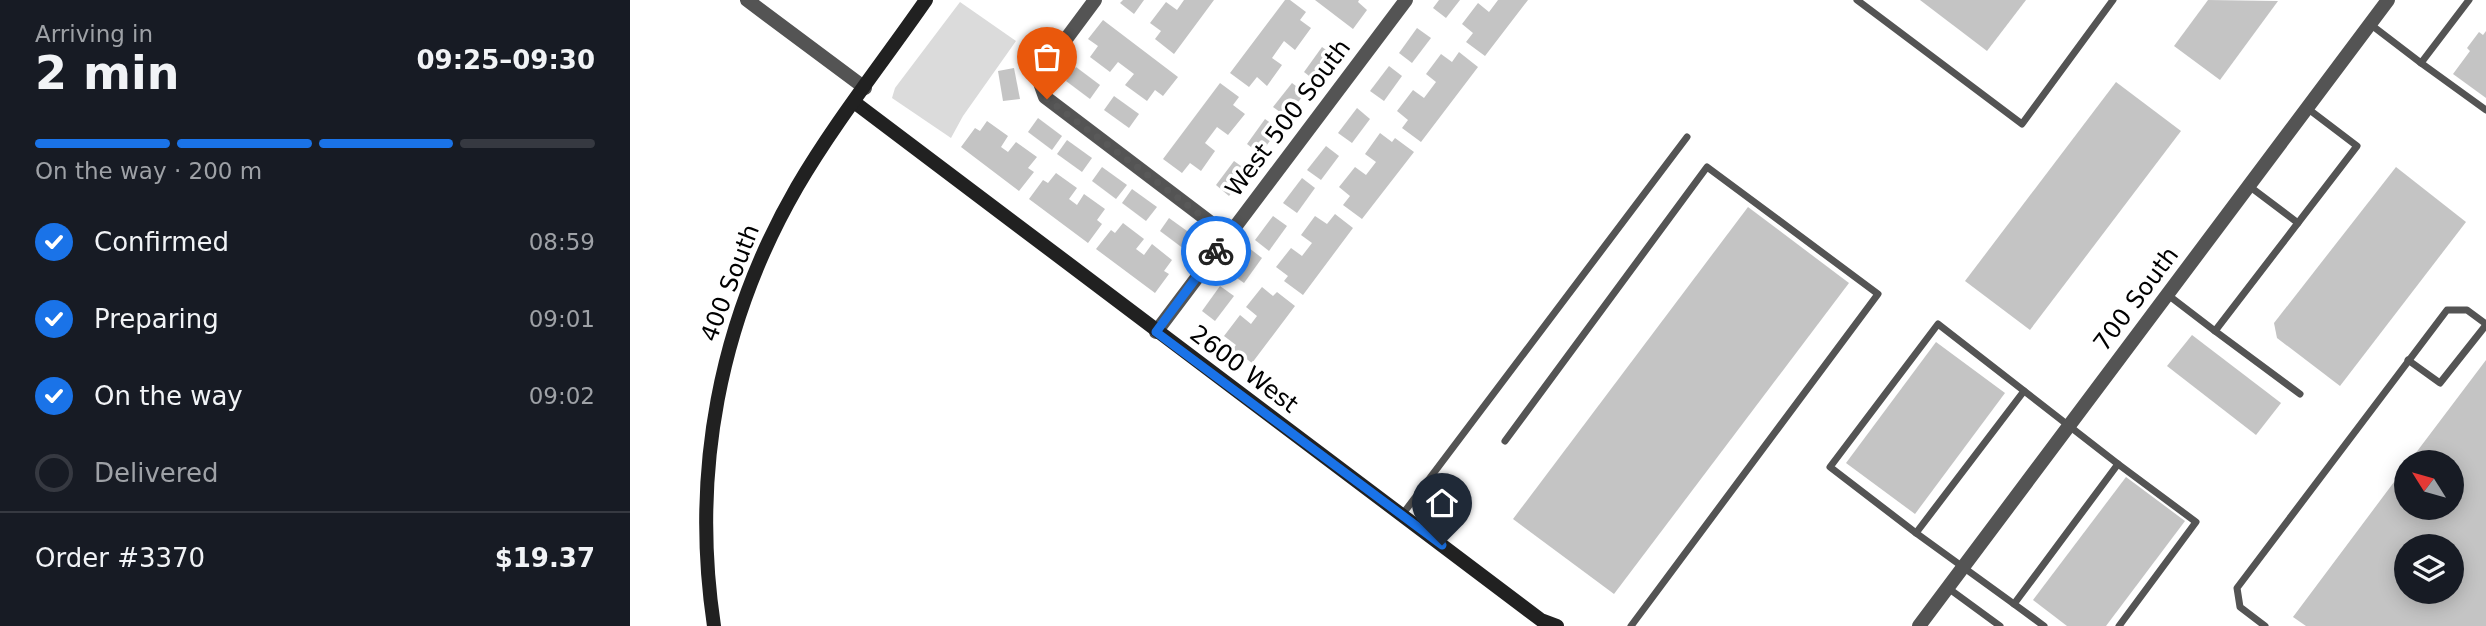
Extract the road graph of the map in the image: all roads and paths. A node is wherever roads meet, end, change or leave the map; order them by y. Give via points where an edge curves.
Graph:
1 (747, 0) edge
2 (926, 0) edge
3 (1095, 0) edge
4 (1406, 0) edge
5 (1857, 0) edge
6 (2113, 0) edge
7 (2388, 0) edge
8 (2469, 0) edge
9 (2370, 24) junction
10 (2421, 63) junction
11 (865, 88) junction
12 (854, 102) junction
13 (2307, 108) junction
14 (2486, 110) edge
15 (1687, 137) dead end
16 (2249, 186) junction
17 (2298, 223) junction
18 (1227, 235) junction
19 (2168, 295) junction
20 (2486, 325) edge
21 (2215, 331) junction
22 (1156, 332) junction
23 (2408, 360) junction
24 (2024, 391) junction
25 (2300, 394) dead end
26 (2068, 427) junction
27 (1506, 442) dead end
28 (2118, 464) junction
29 (1402, 515) junction
30 (1916, 533) junction
31 (1964, 567) junction
32 (1948, 588) junction
33 (2014, 604) junction
34 (1543, 623) edge
35 (715, 626) edge
36 (1557, 626) edge
37 (1631, 626) edge
38 (1919, 626) edge
39 (2000, 626) edge
40 (2044, 626) edge
41 (2119, 626) edge
42 (2265, 626) edge

1 - 11 street
2 - 11 street, 400 South
3 - 18 street via 1045,66 1040,83 1047,99
4 - 18 street, West 500 South
5 - 6 lane via 2022,124
7 - 9 street, 700 South
8 - 10 lane
9 - 10 lane
9 - 13 street, 700 South
10 - 14 lane
11 - 12 street, 400 South
12 - 22 street, 2600 West
12 - 35 street, 400 South via 772,232 730,340 706,480 705,542
13 - 16 street, 700 South
13 - 17 lane via 2357,146
15 - 29 lane
16 - 17 lane
16 - 19 street, 700 South
17 - 21 lane
18 - 22 street, West 500 South
19 - 21 lane
19 - 26 street, 700 South
20 - 23 lane via 2467,310 2446,310
20 - 23 lane via 2440,383
21 - 25 lane
22 - 29 street, 2600 West
23 - 42 lane via 2237,588 2240,607
24 - 26 lane
24 - 30 lane
24 - 30 lane via 1938,324 1830,467
26 - 28 lane
26 - 31 street, 700 South
27 - 37 lane via 1707,167 1878,294
28 - 33 lane
28 - 41 lane via 2196,522
29 - 34 street, 2600 West
30 - 31 lane
31 - 32 street, 700 South
31 - 33 lane
32 - 38 street, 700 South
32 - 39 lane
33 - 40 lane
34 - 36 street, 2600 West

